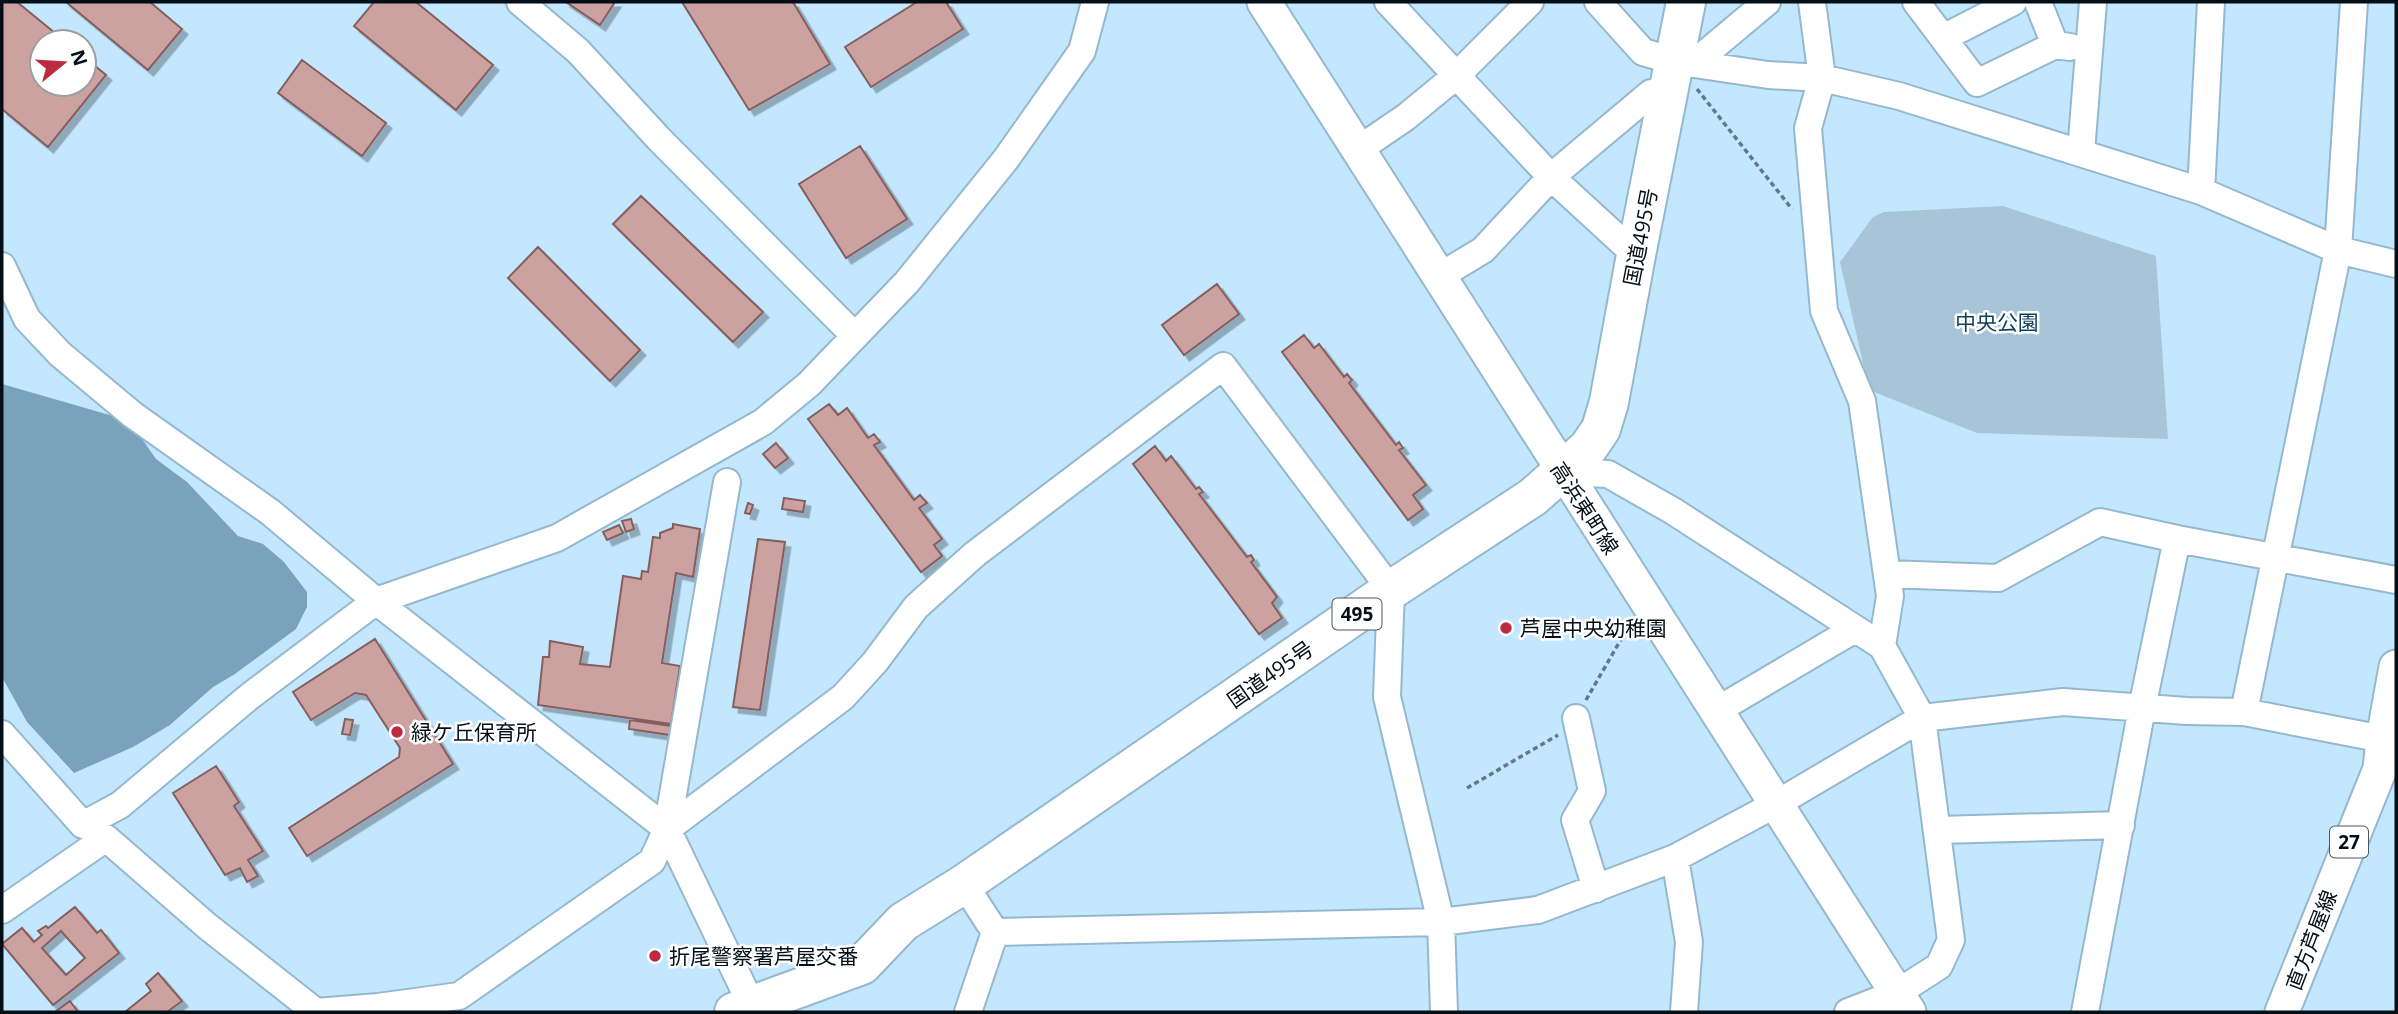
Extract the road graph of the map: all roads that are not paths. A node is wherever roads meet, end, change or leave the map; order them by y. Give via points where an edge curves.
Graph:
1 (520, 2) edge
2 (1095, 2) edge
3 (1264, 2) edge
4 (1388, 2) edge
5 (1530, 2) edge
6 (1598, 2) edge
7 (1686, 2) edge
8 (1767, 2) edge
9 (1812, 2) edge
10 (1916, 2) edge
11 (2013, 2) edge
12 (2038, 2) edge
13 (2093, 2) edge
14 (2211, 2) edge
15 (2354, 2) edge
16 (1943, 38) junction
17 (2054, 45) junction
18 (2088, 50) junction
19 (1678, 74) junction
20 (1457, 75) junction
21 (1822, 78) junction
22 (1359, 149) junction
23 (2081, 152) junction
24 (1551, 177) junction
25 (2200, 191) junction
26 (2338, 250) junction
27 (1636, 254) junction
28 (2396, 264) edge
29 (2, 267) edge
30 (1440, 276) junction
31 (854, 335) junction
32 (1562, 472) junction
33 (727, 482) dead end
34 (2177, 539) junction
35 (2276, 556) junction
36 (1887, 574) junction
37 (2396, 580) edge
38 (1391, 590) junction
39 (376, 601) junction
40 (1855, 629) junction
41 (1882, 646) junction
42 (2396, 667) edge
43 (2142, 708) junction
44 (1716, 711) junction
45 (2244, 712) junction
46 (1576, 718) dead end
47 (1923, 718) junction
48 (2, 734) edge
49 (2383, 739) junction
50 (1776, 804) junction
51 (2121, 825) junction
52 (667, 829) junction
53 (1938, 830) junction
54 (1675, 858) junction
55 (964, 884) junction
56 (1596, 889) junction
57 (2, 910) edge
58 (1441, 922) junction
59 (995, 932) junction
60 (1903, 1003) edge
61 (743, 1009) edge
62 (968, 1012) edge
63 (1444, 1012) edge
64 (1684, 1012) edge
65 (1848, 1012) edge
66 (2085, 1012) edge
67 (2282, 1012) edge

1 - 31 street via 578,51
2 - 31 street via 1082,51 1006,159 907,282
3 - 22 main road, 高浜東町線
4 - 20 street
5 - 20 street
6 - 19 street via 1643,52
7 - 19 highway, 国道495号 / 495
8 - 19 street
9 - 21 street
10 - 16 street
11 - 16 street
12 - 17 street
13 - 18 street
14 - 25 street
15 - 26 street
16 - 17 street via 1977,83
17 - 18 street
18 - 23 street
19 - 21 street
19 - 24 street
19 - 27 highway, 国道495号 / 495
20 - 22 street
20 - 24 street
21 - 23 street via 1899,96
21 - 36 street via 1808,128 1824,311 1863,401
22 - 30 main road, 高浜東町線
23 - 25 street
24 - 27 street
24 - 30 street via 1483,250
25 - 26 street
26 - 28 street
26 - 35 street
27 - 32 highway, 国道495号 / 495 via 1601,429 1588,449
29 - 39 street via 27,319 61,355 133,415 270,512
30 - 32 main road, 高浜東町線
31 - 39 street via 809,384 763,422 557,538
32 - 38 highway, 国道495号 / 495 via 1533,497
32 - 40 street via 1608,474
32 - 44 main road, 高浜東町線
33 - 52 street
34 - 35 street
34 - 36 street via 2100,522 1998,578
34 - 43 street
35 - 37 street
35 - 45 street
36 - 41 street via 1890,596
38 - 52 street via 1223,366 975,554 916,607 876,662 843,697
38 - 55 highway, 国道495号 / 495
38 - 58 street via 1387,697
39 - 48 street via 250,696 120,805 83,825
39 - 52 street
40 - 41 street
40 - 44 street
41 - 47 street
42 - 49 main road, 直方芦屋線 / 27
43 - 45 street
43 - 47 street via 2063,702
43 - 51 street
44 - 50 main road, 高浜東町線
45 - 49 street
46 - 56 street via 1592,791 1575,820
47 - 50 street
47 - 53 street
49 - 67 main road, 直方芦屋線 / 27 via 2380,769
50 - 54 street
50 - 60 main road, 高浜東町線
51 - 53 street
51 - 66 street
52 - 57 street via 652,861 459,996 378,1007 316,1012 106,838
52 - 61 street
53 - 60 street via 1951,940 1939,966
54 - 56 street
54 - 64 street via 1689,942
55 - 59 street
55 - 61 highway, 国道495号 / 495 via 904,922 862,965
56 - 58 street via 1538,909
58 - 59 street
58 - 63 street
59 - 62 street
60 - 65 street

